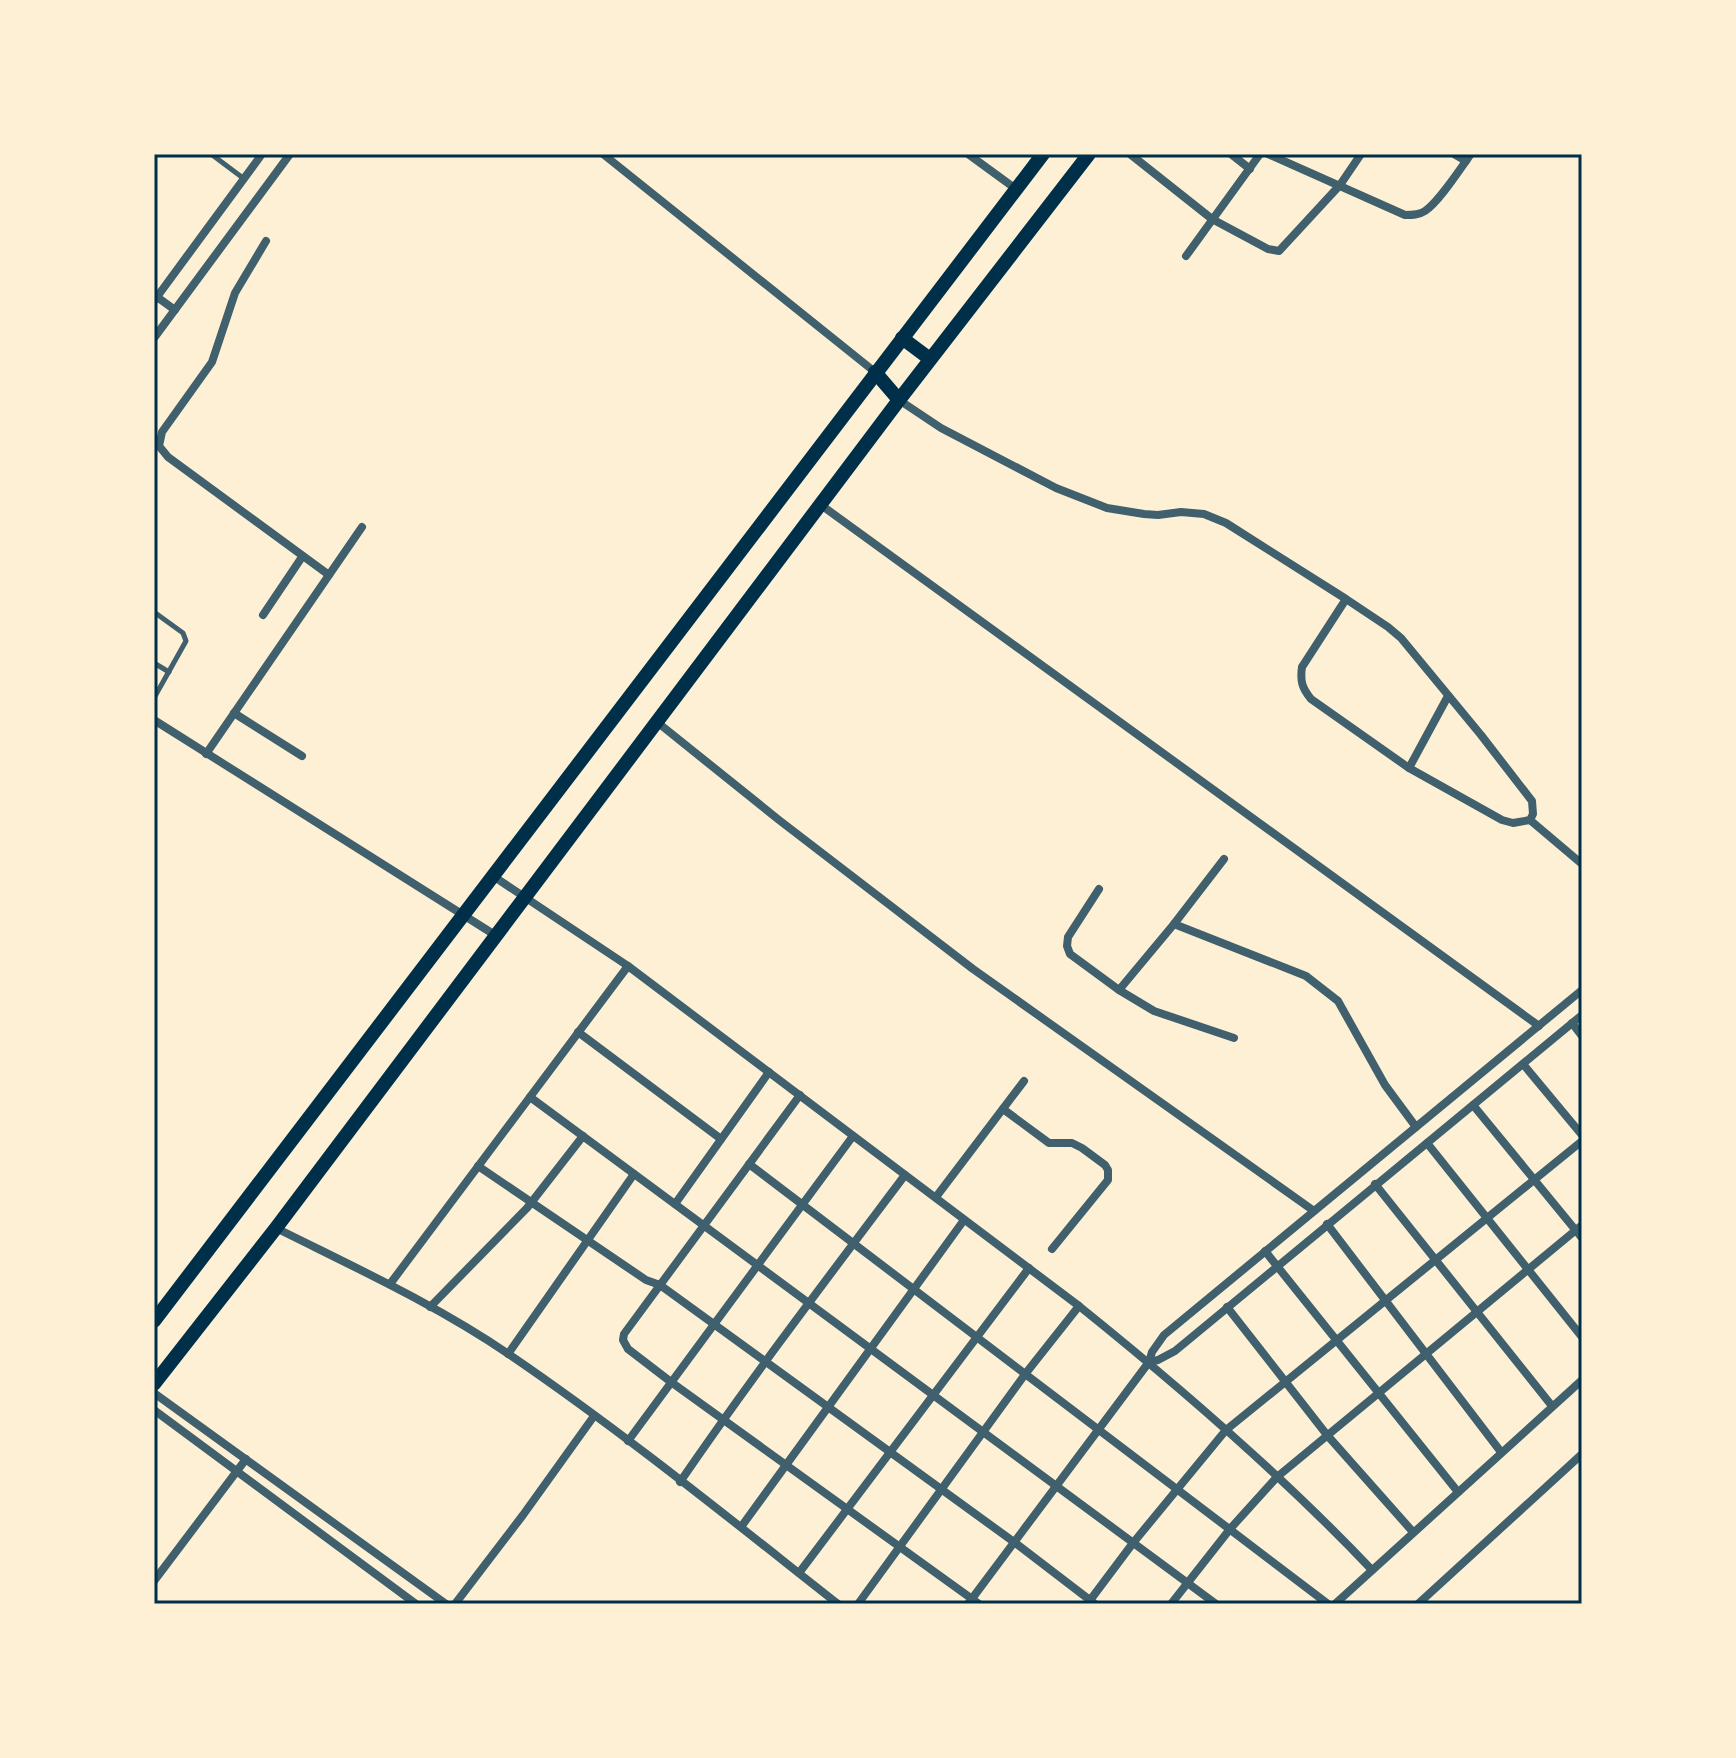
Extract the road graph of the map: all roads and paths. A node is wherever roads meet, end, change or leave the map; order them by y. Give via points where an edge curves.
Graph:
1 (211, 154) edge
2 (262, 154) edge
3 (290, 154) edge
4 (603, 154) edge
5 (968, 154) edge
6 (1043, 154) edge
7 (1089, 154) edge
8 (1130, 154) edge
9 (1231, 154) edge
10 (1260, 154) edge
11 (1268, 154) edge
12 (1361, 154) edge
13 (1454, 154) edge
14 (1468, 157) edge
15 (1250, 169) junction
16 (244, 179) junction
17 (1340, 185) junction
18 (1016, 189) junction
19 (1212, 219) junction
20 (266, 241) dead end
21 (1186, 256) dead end
22 (155, 297) edge
23 (175, 310) junction
24 (154, 338) edge
25 (902, 338) junction
26 (930, 359) junction
27 (875, 372) junction
28 (899, 400) junction
29 (821, 505) junction
30 (362, 527) dead end
31 (302, 557) junction
32 (329, 575) junction
33 (1346, 599) junction
34 (154, 612) edge
35 (263, 615) dead end
36 (154, 663) edge
37 (169, 672) junction
38 (1448, 696) junction
39 (154, 698) edge
40 (234, 713) junction
41 (154, 720) edge
42 (657, 722) junction
43 (206, 754) junction
44 (302, 756) dead end
45 (1409, 768) junction
46 (1530, 820) junction
47 (1224, 859) dead end
48 (1582, 864) edge
49 (493, 876) junction
50 (1099, 889) dead end
51 (524, 897) junction
52 (464, 916) junction
53 (1174, 924) junction
54 (495, 935) junction
55 (628, 966) junction
56 (1119, 990) junction
57 (1582, 990) edge
58 (1582, 1015) edge
59 (1572, 1023) junction
60 (1539, 1026) junction
61 (578, 1032) junction
62 (1582, 1036) edge
63 (1234, 1038) dead end
64 (1523, 1064) junction
65 (769, 1072) junction
66 (1024, 1081) dead end
67 (800, 1095) junction
68 (530, 1097) junction
69 (1473, 1105) junction
70 (1003, 1109) junction
71 (1416, 1127) junction
72 (583, 1136) junction
73 (853, 1136) junction
74 (1582, 1138) edge
75 (721, 1139) junction
76 (1427, 1143) junction
77 (749, 1164) junction
78 (478, 1166) junction
79 (634, 1174) junction
80 (905, 1175) junction
81 (1534, 1180) junction
82 (1375, 1184) junction
83 (936, 1197) junction
84 (532, 1202) junction
85 (675, 1204) junction
86 (803, 1205) junction
87 (1314, 1211) junction
88 (1487, 1218) junction
89 (964, 1220) junction
90 (1327, 1224) junction
91 (704, 1225) junction
92 (276, 1228) junction
93 (1580, 1231) edge
94 (587, 1240) junction
95 (853, 1244) junction
96 (1052, 1249) dead end
97 (1265, 1251) junction
98 (1436, 1260) junction
99 (758, 1265) junction
100 (1277, 1266) junction
101 (1029, 1268) junction
102 (1528, 1270) junction
103 (390, 1284) junction
104 (660, 1285) junction
105 (914, 1289) junction
106 (1385, 1301) junction
107 (809, 1302) junction
108 (1079, 1306) junction
109 (430, 1307) junction
110 (1227, 1307) junction
111 (1477, 1312) junction
112 (154, 1321) edge
113 (714, 1324) junction
114 (977, 1336) junction
115 (1582, 1337) edge
116 (1336, 1341) junction
117 (871, 1348) junction
118 (508, 1354) junction
119 (1426, 1354) junction
120 (765, 1362) junction
121 (1149, 1362) junction
122 (1026, 1373) junction
123 (1582, 1380) edge
124 (671, 1382) junction
125 (1286, 1382) junction
126 (154, 1384) edge
127 (154, 1393) edge
128 (1379, 1393) junction
129 (934, 1394) junction
130 (1552, 1406) junction
131 (828, 1407) junction
132 (154, 1410) edge
133 (594, 1416) junction
134 (723, 1419) junction
135 (1098, 1429) junction
136 (1226, 1430) junction
137 (984, 1431) junction
138 (1327, 1435) junction
139 (628, 1441) junction
140 (890, 1452) junction
141 (1501, 1452) junction
142 (1582, 1454) edge
143 (246, 1459) junction
144 (786, 1465) junction
145 (237, 1471) junction
146 (1277, 1477) junction
147 (680, 1482) junction
148 (1056, 1486) junction
149 (941, 1489) junction
150 (1177, 1489) junction
151 (1458, 1492) junction
152 (847, 1509) junction
153 (741, 1527) junction
154 (1230, 1529) junction
155 (1413, 1532) junction
156 (1014, 1542) junction
157 (1133, 1543) junction
158 (900, 1547) junction
159 (399, 1569) junction
160 (1372, 1570) junction
161 (799, 1573) junction
162 (154, 1581) edge
163 (388, 1583) junction
164 (1188, 1583) junction
165 (973, 1602) edge
166 (1091, 1603) edge
167 (416, 1604) edge
168 (446, 1604) edge
169 (455, 1604) edge
170 (838, 1604) edge
171 (858, 1604) edge
172 (1171, 1604) edge
173 (1216, 1604) edge
174 (1328, 1604) edge
175 (1335, 1604) edge
176 (1418, 1604) edge

1 - 16 lane
2 - 16 street
3 - 23 street
4 - 27 street
5 - 18 street
6 - 18 main road
7 - 26 main road
8 - 19 street
9 - 15 street
10 - 15 street
11 - 17 street
12 - 17 street
13 - 14 street
14 - 17 street via 1425,212 1414,215
15 - 19 street
16 - 22 street
17 - 19 street via 1279,251
18 - 25 main road
19 - 21 street
20 - 31 street via 235,293 212,362 162,432 159,446
22 - 23 street
23 - 24 street
25 - 26 main road
25 - 27 main road
26 - 28 main road
27 - 28 main road
27 - 49 main road
28 - 29 main road
28 - 33 street via 941,428 1094,503 1144,514 1204,514 1226,523
29 - 42 main road
29 - 60 street
30 - 32 street
31 - 32 street
31 - 35 street
32 - 40 street
33 - 38 street via 1401,638
33 - 45 street via 1302,667 1300,680 1311,699
34 - 37 lane via 185,637
36 - 37 lane
37 - 39 lane
38 - 45 street
38 - 46 street via 1532,801
40 - 43 street
40 - 44 street
41 - 43 street
42 - 51 main road
42 - 87 street via 973,969
43 - 52 street
45 - 46 street via 1502,820
46 - 48 street
47 - 53 street
49 - 51 street
49 - 52 main road
50 - 56 street via 1067,946 1079,962
51 - 54 main road
51 - 55 street
52 - 54 street
52 - 112 main road
53 - 56 street
53 - 71 street via 1306,976 1324,989 1338,1001 1385,1085
54 - 92 main road
55 - 61 street
55 - 65 street
56 - 63 street via 1154,1011
57 - 60 street
58 - 59 street
59 - 62 street
59 - 64 street
60 - 71 street
61 - 68 street
61 - 75 street
64 - 69 street
64 - 74 street
65 - 67 street
65 - 75 street
66 - 70 street
67 - 73 street
67 - 77 street
68 - 72 street
68 - 78 street
69 - 76 street
69 - 81 street
70 - 83 street
70 - 96 street via 1049,1143 1077,1145 1108,1170 1108,1180
71 - 87 street
72 - 79 street
72 - 84 street
73 - 80 street
73 - 86 street
74 - 81 street
75 - 85 street
76 - 82 street
76 - 88 street
77 - 86 street
77 - 91 street
78 - 84 street
78 - 103 street
79 - 85 street
79 - 94 street
80 - 83 street
80 - 95 street
81 - 88 street
81 - 93 street
82 - 90 street
82 - 98 street
83 - 89 street
84 - 94 street
84 - 109 street
85 - 91 street
86 - 95 street
86 - 99 street
87 - 97 street
88 - 98 street
88 - 102 street
89 - 101 street
89 - 105 street
90 - 100 street
90 - 106 street
91 - 99 street
91 - 104 street
92 - 103 street
92 - 126 main road
93 - 102 street
94 - 104 street
94 - 118 street
95 - 105 street
95 - 107 street
97 - 100 street
97 - 121 street via 1164,1335
98 - 106 street
98 - 111 street
99 - 107 street
99 - 113 street
100 - 110 street
100 - 116 street
101 - 108 street
101 - 114 street
102 - 111 street
102 - 115 street
103 - 109 street
104 - 113 street
104 - 124 street via 623,1340
105 - 114 street
105 - 117 street
106 - 116 street
106 - 119 street
107 - 117 street
107 - 120 street
108 - 121 street
108 - 122 street
109 - 118 street
110 - 121 street via 1175,1351
110 - 125 street
111 - 119 street
111 - 130 street
113 - 120 street
113 - 124 street
114 - 122 street
114 - 129 street
116 - 125 street
116 - 128 street
117 - 129 street
117 - 131 street
118 - 133 street
119 - 128 street
119 - 141 street
120 - 131 street
120 - 134 street
121 - 135 street
121 - 136 street
122 - 135 street
122 - 137 street
123 - 130 street
124 - 134 street
124 - 139 street
125 - 136 street
125 - 138 street
127 - 143 street
128 - 138 street
128 - 151 street
129 - 137 street
129 - 140 street
130 - 141 street
131 - 140 street
131 - 144 street
132 - 145 street
133 - 139 street
133 - 169 street
134 - 144 street
134 - 147 street
135 - 148 street
135 - 150 street
136 - 146 street
136 - 150 street
137 - 148 street
137 - 149 street
138 - 146 street
138 - 155 street
139 - 147 street
140 - 149 street
140 - 152 street
141 - 151 street
142 - 176 street
143 - 145 street
143 - 159 street
144 - 152 street
144 - 153 street
145 - 162 street
145 - 163 street
146 - 154 street
146 - 160 street
147 - 153 street
148 - 156 street
148 - 157 street
149 - 156 street
149 - 158 street
150 - 154 street
150 - 157 street
151 - 155 street
152 - 158 street
152 - 161 street
153 - 161 street
154 - 164 street
154 - 174 street
155 - 160 street
156 - 165 street
156 - 166 street
157 - 164 street
157 - 166 street
158 - 165 street
158 - 171 street
159 - 163 street
159 - 168 street
160 - 175 street
161 - 170 street
163 - 167 street
164 - 172 street
164 - 173 street

